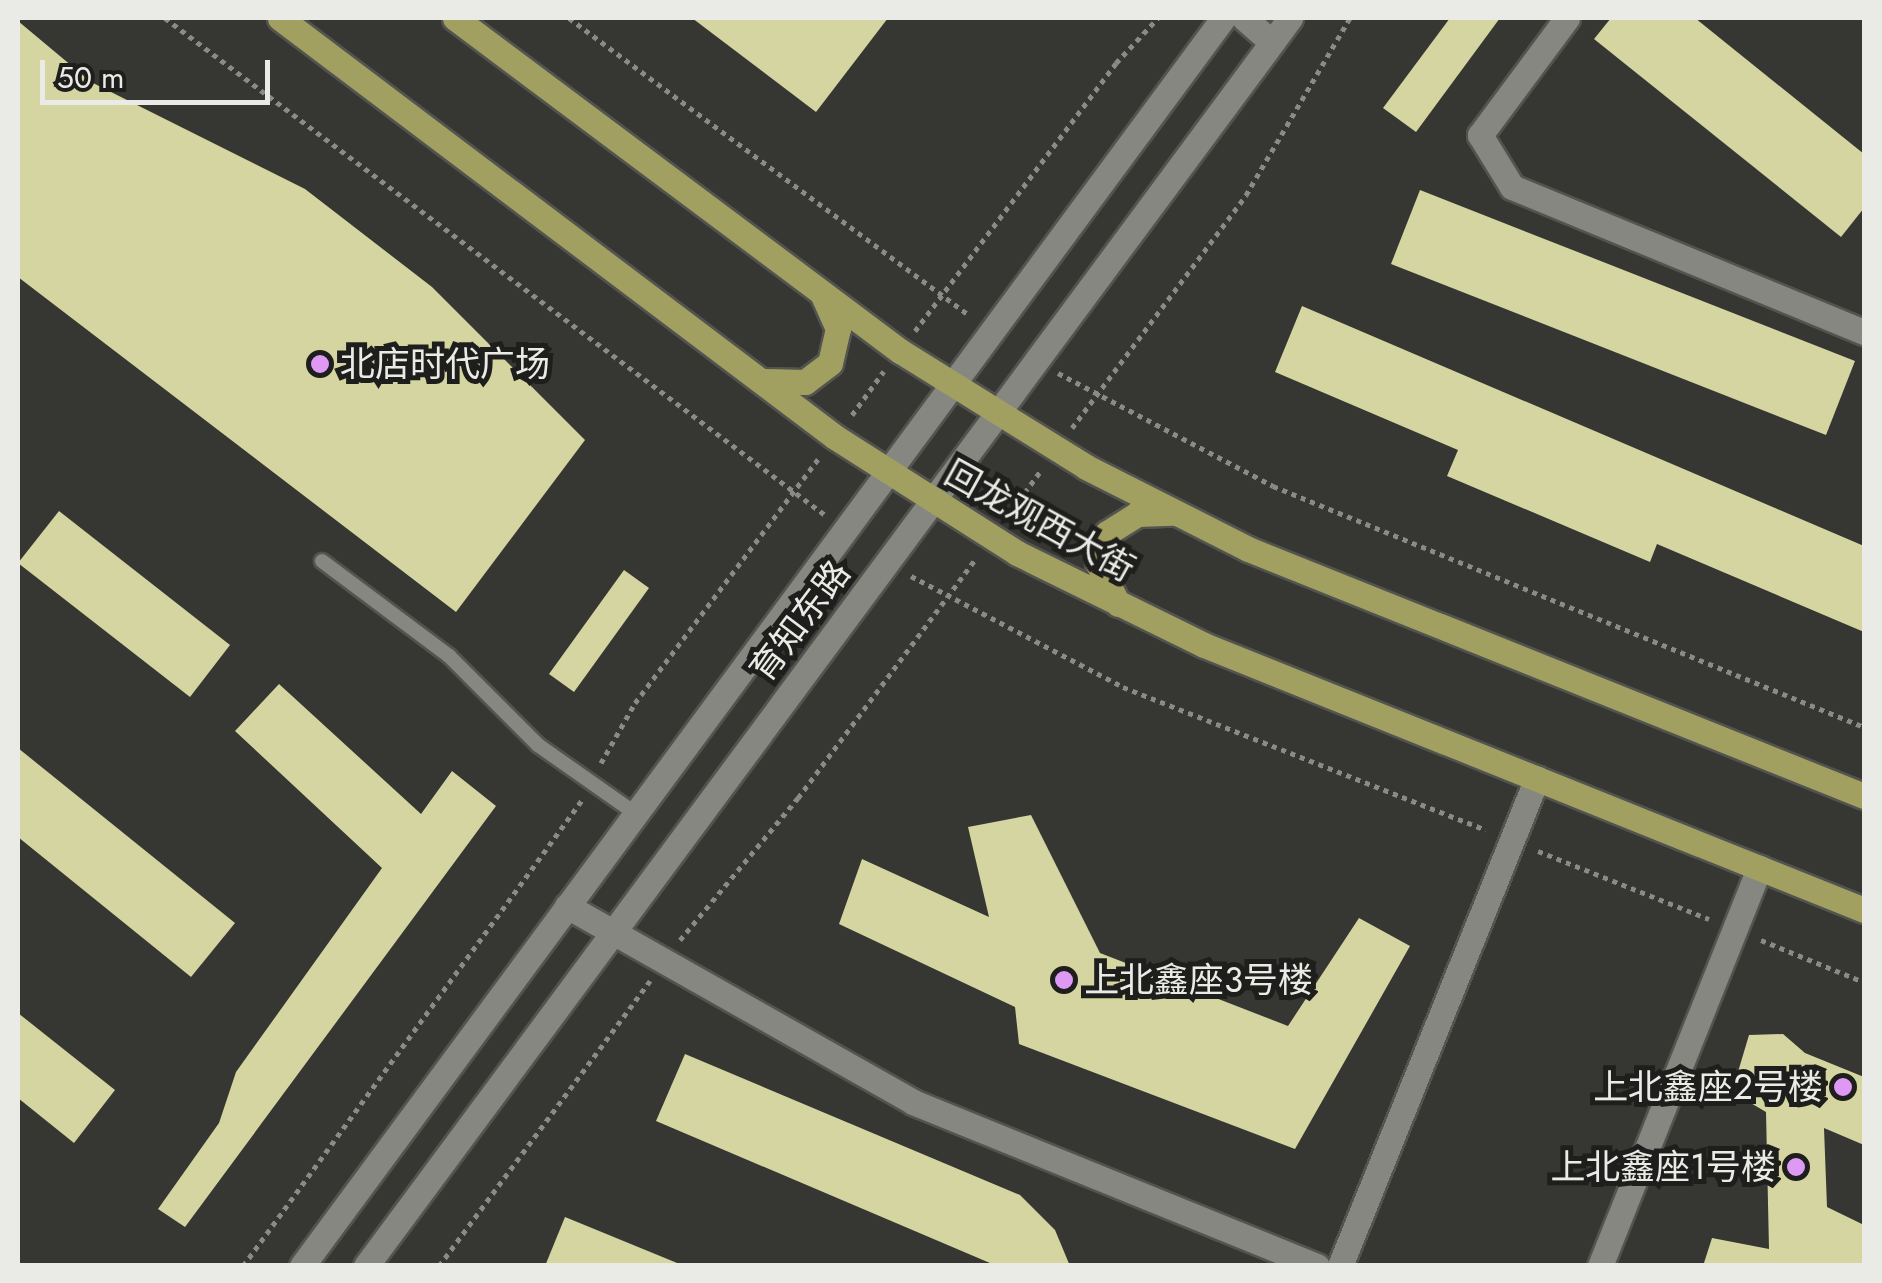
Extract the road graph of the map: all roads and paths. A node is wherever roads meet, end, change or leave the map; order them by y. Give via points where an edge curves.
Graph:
1 (165, 18) edge
2 (280, 18) edge
3 (455, 18) edge
4 (569, 18) edge
5 (1158, 18) edge
6 (1223, 18) edge
7 (1244, 18) edge
8 (1290, 18) edge
9 (1350, 18) edge
10 (1567, 18) edge
11 (1272, 42) junction
12 (919, 279) dead end
13 (814, 287) junction
14 (1864, 332) edge
15 (900, 350) junction
16 (752, 374) junction
17 (951, 386) junction
18 (996, 415) junction
19 (1132, 417) dead end
20 (835, 437) junction
21 (1056, 450) junction
22 (769, 473) dead end
23 (886, 473) junction
24 (931, 503) junction
25 (1177, 514) junction
26 (991, 538) junction
27 (322, 560) dead end
28 (1124, 608) junction
29 (976, 614) dead end
30 (916, 639) dead end
31 (1864, 727) edge
32 (1537, 778) junction
33 (591, 784) junction
34 (1864, 796) edge
35 (636, 814) junction
36 (1512, 840) junction
37 (1758, 868) junction
38 (567, 906) junction
39 (1864, 910) edge
40 (1734, 929) junction
41 (613, 932) junction
42 (1864, 982) edge
43 (244, 1266) edge
44 (302, 1266) edge
45 (366, 1266) edge
46 (1317, 1266) edge
47 (1340, 1266) edge
48 (1600, 1266) edge

1 - 22 path
2 - 16 main road, 回龙观西大街
3 - 13 main road, 回龙观西大街
4 - 12 path
5 - 15 path via 1116,63
6 - 17 main road, 育知东路
7 - 11 main road
8 - 11 main road, 育知东路
9 - 21 path via 1246,194
10 - 14 main road via 1480,135 1512,187
11 - 18 main road, 育知东路
13 - 15 main road, 回龙观西大街
13 - 16 main road via 838,329 830,363 793,385
15 - 17 main road, 回龙观西大街
15 - 20 path
16 - 20 main road, 回龙观西大街
17 - 18 main road, 回龙观西大街
17 - 23 main road, 育知东路
18 - 21 main road, 回龙观西大街
18 - 24 main road, 育知东路
19 - 31 path via 1273,486
20 - 23 main road, 回龙观西大街
20 - 33 path via 636,703
21 - 25 main road, 回龙观西大街
21 - 26 path
23 - 24 main road, 回龙观西大街
23 - 35 main road, 育知东路
24 - 26 main road, 回龙观西大街
24 - 41 main road, 育知东路
25 - 28 main road via 1138,514 1107,533 1100,576
25 - 34 main road, 回龙观西大街 via 1248,549
26 - 28 main road, 回龙观西大街
26 - 30 path
27 - 33 lane via 449,656 538,745
28 - 32 main road, 回龙观西大街
29 - 36 path via 1123,688
32 - 36 main road
32 - 37 main road, 回龙观西大街
33 - 35 lane
33 - 43 path
35 - 38 main road, 育知东路
36 - 40 path
36 - 47 main road
37 - 39 main road, 回龙观西大街
37 - 40 main road
38 - 41 main road
38 - 44 main road, 育知东路
40 - 42 path
40 - 48 main road
41 - 45 main road, 育知东路
41 - 46 main road via 913,1102

